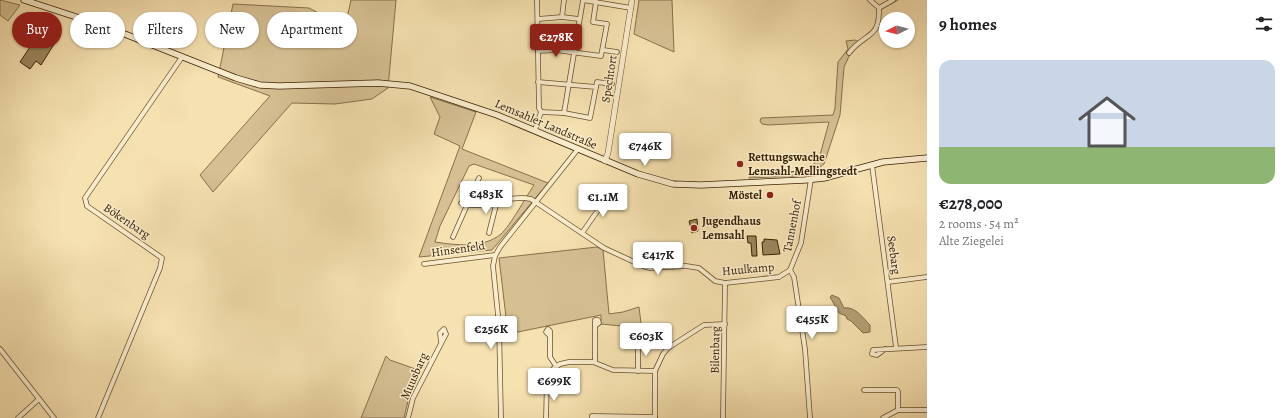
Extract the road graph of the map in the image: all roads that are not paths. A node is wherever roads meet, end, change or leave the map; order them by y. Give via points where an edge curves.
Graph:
1 (24, 0) edge
2 (537, 0) edge
3 (564, 0) edge
4 (632, 0) edge
5 (870, 0) edge
6 (893, 0) edge
7 (596, 2) junction
8 (631, 8) junction
9 (879, 8) junction
10 (562, 17) junction
11 (580, 19) junction
12 (538, 20) junction
13 (538, 50) junction
14 (603, 50) junction
15 (574, 52) junction
16 (617, 52) dead end
17 (849, 53) dead end
18 (182, 57) junction
19 (538, 82) junction
20 (569, 84) junction
21 (612, 84) dead end
22 (596, 87) junction
23 (540, 112) junction
24 (564, 113) junction
25 (535, 130) junction
26 (578, 149) junction
27 (927, 158) edge
28 (605, 161) junction
29 (872, 165) junction
30 (479, 178) dead end
31 (811, 180) junction
32 (497, 201) junction
33 (461, 203) dead end
34 (537, 203) junction
35 (466, 205) junction
36 (603, 205) dead end
37 (489, 233) dead end
38 (582, 233) junction
39 (453, 237) dead end
40 (495, 254) junction
41 (424, 264) dead end
42 (790, 270) junction
43 (927, 277) edge
44 (888, 282) junction
45 (725, 283) junction
46 (725, 324) junction
47 (595, 326) dead end
48 (550, 336) dead end
49 (638, 340) dead end
50 (441, 342) dead end
51 (896, 347) junction
52 (927, 347) edge
53 (0, 349) edge
54 (885, 349) dead end
55 (595, 362) junction
56 (556, 366) junction
57 (638, 371) junction
58 (655, 371) junction
59 (864, 390) dead end
60 (39, 399) junction
61 (898, 410) junction
62 (927, 410) edge
63 (18, 418) edge
64 (54, 418) edge
65 (98, 418) edge
66 (408, 418) edge
67 (501, 418) edge
68 (546, 418) edge
69 (592, 418) edge
70 (604, 418) edge
71 (655, 418) edge
72 (723, 418) edge
73 (810, 418) edge
74 (883, 418) edge

1 - 18 main road, Lemsahler Landstraße via 107,27
2 - 12 street
3 - 10 street
4 - 8 street, Spechtort
5 - 9 street
6 - 9 street
7 - 8 street
7 - 11 street via 583,0
7 - 14 street via 593,22 607,24
8 - 28 street, Spechtort
9 - 17 street via 880,20 877,28
10 - 11 street
10 - 12 street
11 - 15 street
12 - 13 street
13 - 15 street
13 - 19 street
14 - 15 street via 602,56
14 - 16 street
15 - 20 street
18 - 25 main road, Lemsahler Landstraße via 260,85 401,85 490,112
18 - 65 street, Bökenbarg via 85,198 87,206 162,258
19 - 20 street
19 - 23 street
20 - 22 street
20 - 24 street
21 - 22 street via 597,82
22 - 24 street via 590,118
23 - 24 street
23 - 25 street
25 - 26 main road, Lemsahler Landstraße
26 - 28 main road, Lemsahler Landstraße
26 - 34 street
27 - 29 main road, Lemsahler Landstraße
28 - 31 main road, Lemsahler Landstraße via 647,177 682,185
29 - 31 main road, Lemsahler Landstraße
29 - 44 street, Seebarg
30 - 35 street
31 - 42 street, Tannenhof via 801,243
32 - 34 street, Huulkamp via 516,197 531,199
32 - 35 street, Huulkamp via 476,206
32 - 37 street
33 - 35 street
34 - 38 street, Huulkamp
34 - 40 street
35 - 39 street
36 - 38 street
38 - 45 street, Huulkamp via 604,248 643,266 699,268 716,281
40 - 41 street, Hinsenfeld
40 - 67 street via 493,271 499,325
42 - 45 street, Huulkamp via 779,277
42 - 73 street, Tannenhof via 794,277 806,349
43 - 44 street
44 - 51 street, Seebarg
45 - 46 street, Bilenbarg
46 - 58 street via 704,325 668,348 659,359
46 - 72 street, Bilenbarg
47 - 55 street
48 - 56 street via 550,358
49 - 57 street
50 - 66 street, Muusbarg via 413,398
51 - 52 street
51 - 54 street
53 - 60 street
55 - 56 street via 566,362
55 - 57 street via 613,370
56 - 68 street via 547,380
57 - 58 street
58 - 71 street
59 - 61 street via 897,390
60 - 63 street
60 - 64 street
61 - 62 street
61 - 74 street
69 - 70 street
70 - 71 street

